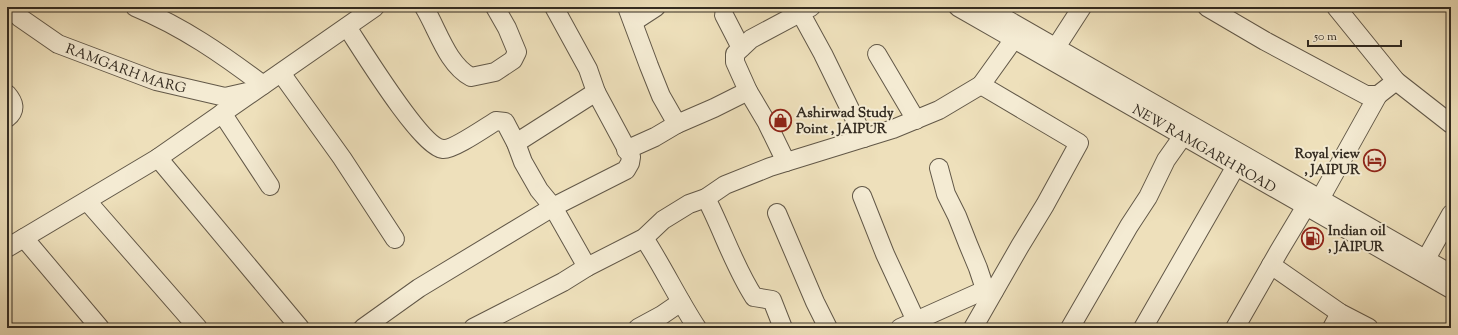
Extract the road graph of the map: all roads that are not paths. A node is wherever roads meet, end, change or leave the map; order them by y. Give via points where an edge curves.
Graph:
1 (134, 7) edge
2 (375, 7) edge
3 (424, 7) edge
4 (495, 7) edge
5 (554, 7) edge
6 (656, 7) edge
7 (958, 7) edge
8 (985, 7) edge
9 (1082, 7) edge
10 (1207, 7) edge
11 (1336, 7) edge
12 (806, 10) edge
13 (630, 15) edge
14 (724, 15) dead end
15 (12, 17) edge
16 (347, 27) junction
17 (1014, 40) junction
18 (741, 48) junction
19 (1052, 53) junction
20 (877, 54) dead end
21 (281, 73) junction
22 (1396, 81) junction
23 (981, 84) junction
24 (259, 88) junction
25 (748, 91) junction
26 (596, 92) junction
27 (7, 94) edge
28 (1378, 95) junction
29 (222, 113) junction
30 (7, 118) edge
31 (916, 120) junction
32 (677, 124) junction
33 (1451, 124) edge
34 (1183, 136) junction
35 (864, 138) junction
36 (516, 143) junction
37 (626, 150) junction
38 (158, 158) junction
39 (786, 162) junction
40 (1236, 166) junction
41 (939, 168) dead end
42 (270, 186) dead end
43 (862, 196) dead end
44 (706, 198) junction
45 (87, 201) junction
46 (1314, 205) junction
47 (553, 207) junction
48 (777, 213) dead end
49 (1451, 214) edge
50 (24, 238) junction
51 (644, 238) junction
52 (395, 239) dead end
53 (7, 248) edge
54 (1426, 259) junction
55 (1271, 265) junction
56 (587, 268) junction
57 (1451, 274) edge
58 (1451, 289) edge
59 (990, 291) junction
60 (681, 302) junction
61 (1336, 320) edge
62 (916, 321) junction
63 (195, 327) edge
64 (100, 328) edge
65 (300, 328) edge
66 (363, 328) edge
67 (473, 328) edge
68 (638, 328) edge
69 (697, 328) edge
70 (783, 328) edge
71 (828, 328) edge
72 (900, 328) edge
73 (974, 328) edge
74 (1070, 328) edge
75 (1142, 328) edge
76 (1235, 328) edge
77 (1369, 328) edge

1 - 24 street via 163,19 228,58
2 - 16 street
3 - 4 street via 454,64 471,77 495,72 513,60 517,52
5 - 26 street via 588,69
6 - 13 street
7 - 17 street, NEW RAMGARH ROAD
8 - 19 street, NEW RAMGARH ROAD
9 - 19 street
10 - 28 street via 1359,92
11 - 22 street
12 - 18 street via 751,39
12 - 35 street via 823,54
13 - 32 street via 661,96
14 - 18 street
15 - 24 street, RAMGARH MARG via 58,44 156,81 225,97
16 - 21 street
16 - 36 street via 404,112 437,147 444,150 454,147 496,121 505,122
17 - 19 street, NEW RAMGARH ROAD
17 - 23 street
18 - 25 street via 735,54 734,62
19 - 34 street, NEW RAMGARH ROAD
19 - 46 street, NEW RAMGARH ROAD
20 - 31 street
21 - 24 street
21 - 52 street via 342,158
22 - 28 street
22 - 33 street
23 - 31 street via 939,110
23 - 59 street via 1079,143 1045,205
24 - 29 street
25 - 32 street
25 - 39 street
26 - 36 street
26 - 37 street
27 - 30 street via 13,100 14,106
28 - 46 street
29 - 38 street
29 - 42 street
31 - 35 street
32 - 37 street
34 - 40 street, NEW RAMGARH ROAD
34 - 74 street via 1166,160 1148,197
35 - 39 street
36 - 47 street via 523,162 539,190
37 - 47 street via 631,157 626,170
38 - 45 street
38 - 65 street
39 - 44 street via 725,185
40 - 46 street, NEW RAMGARH ROAD
40 - 75 street
41 - 59 street via 946,194
43 - 62 street via 884,254
44 - 51 street via 689,204 663,220
44 - 70 street via 743,279 754,297 772,300
45 - 50 street
45 - 63 street
46 - 54 street, NEW RAMGARH ROAD
46 - 55 street
46 - 58 street, NEW RAMGARH ROAD
47 - 56 street
47 - 66 street via 420,288
48 - 71 street
49 - 54 street
50 - 53 street
50 - 64 street
51 - 56 street
51 - 60 street
54 - 57 street, NEW RAMGARH ROAD
55 - 61 street
55 - 76 street
56 - 67 street
59 - 62 street via 978,293
59 - 73 street
60 - 68 street
60 - 69 street
61 - 77 street
62 - 72 street

